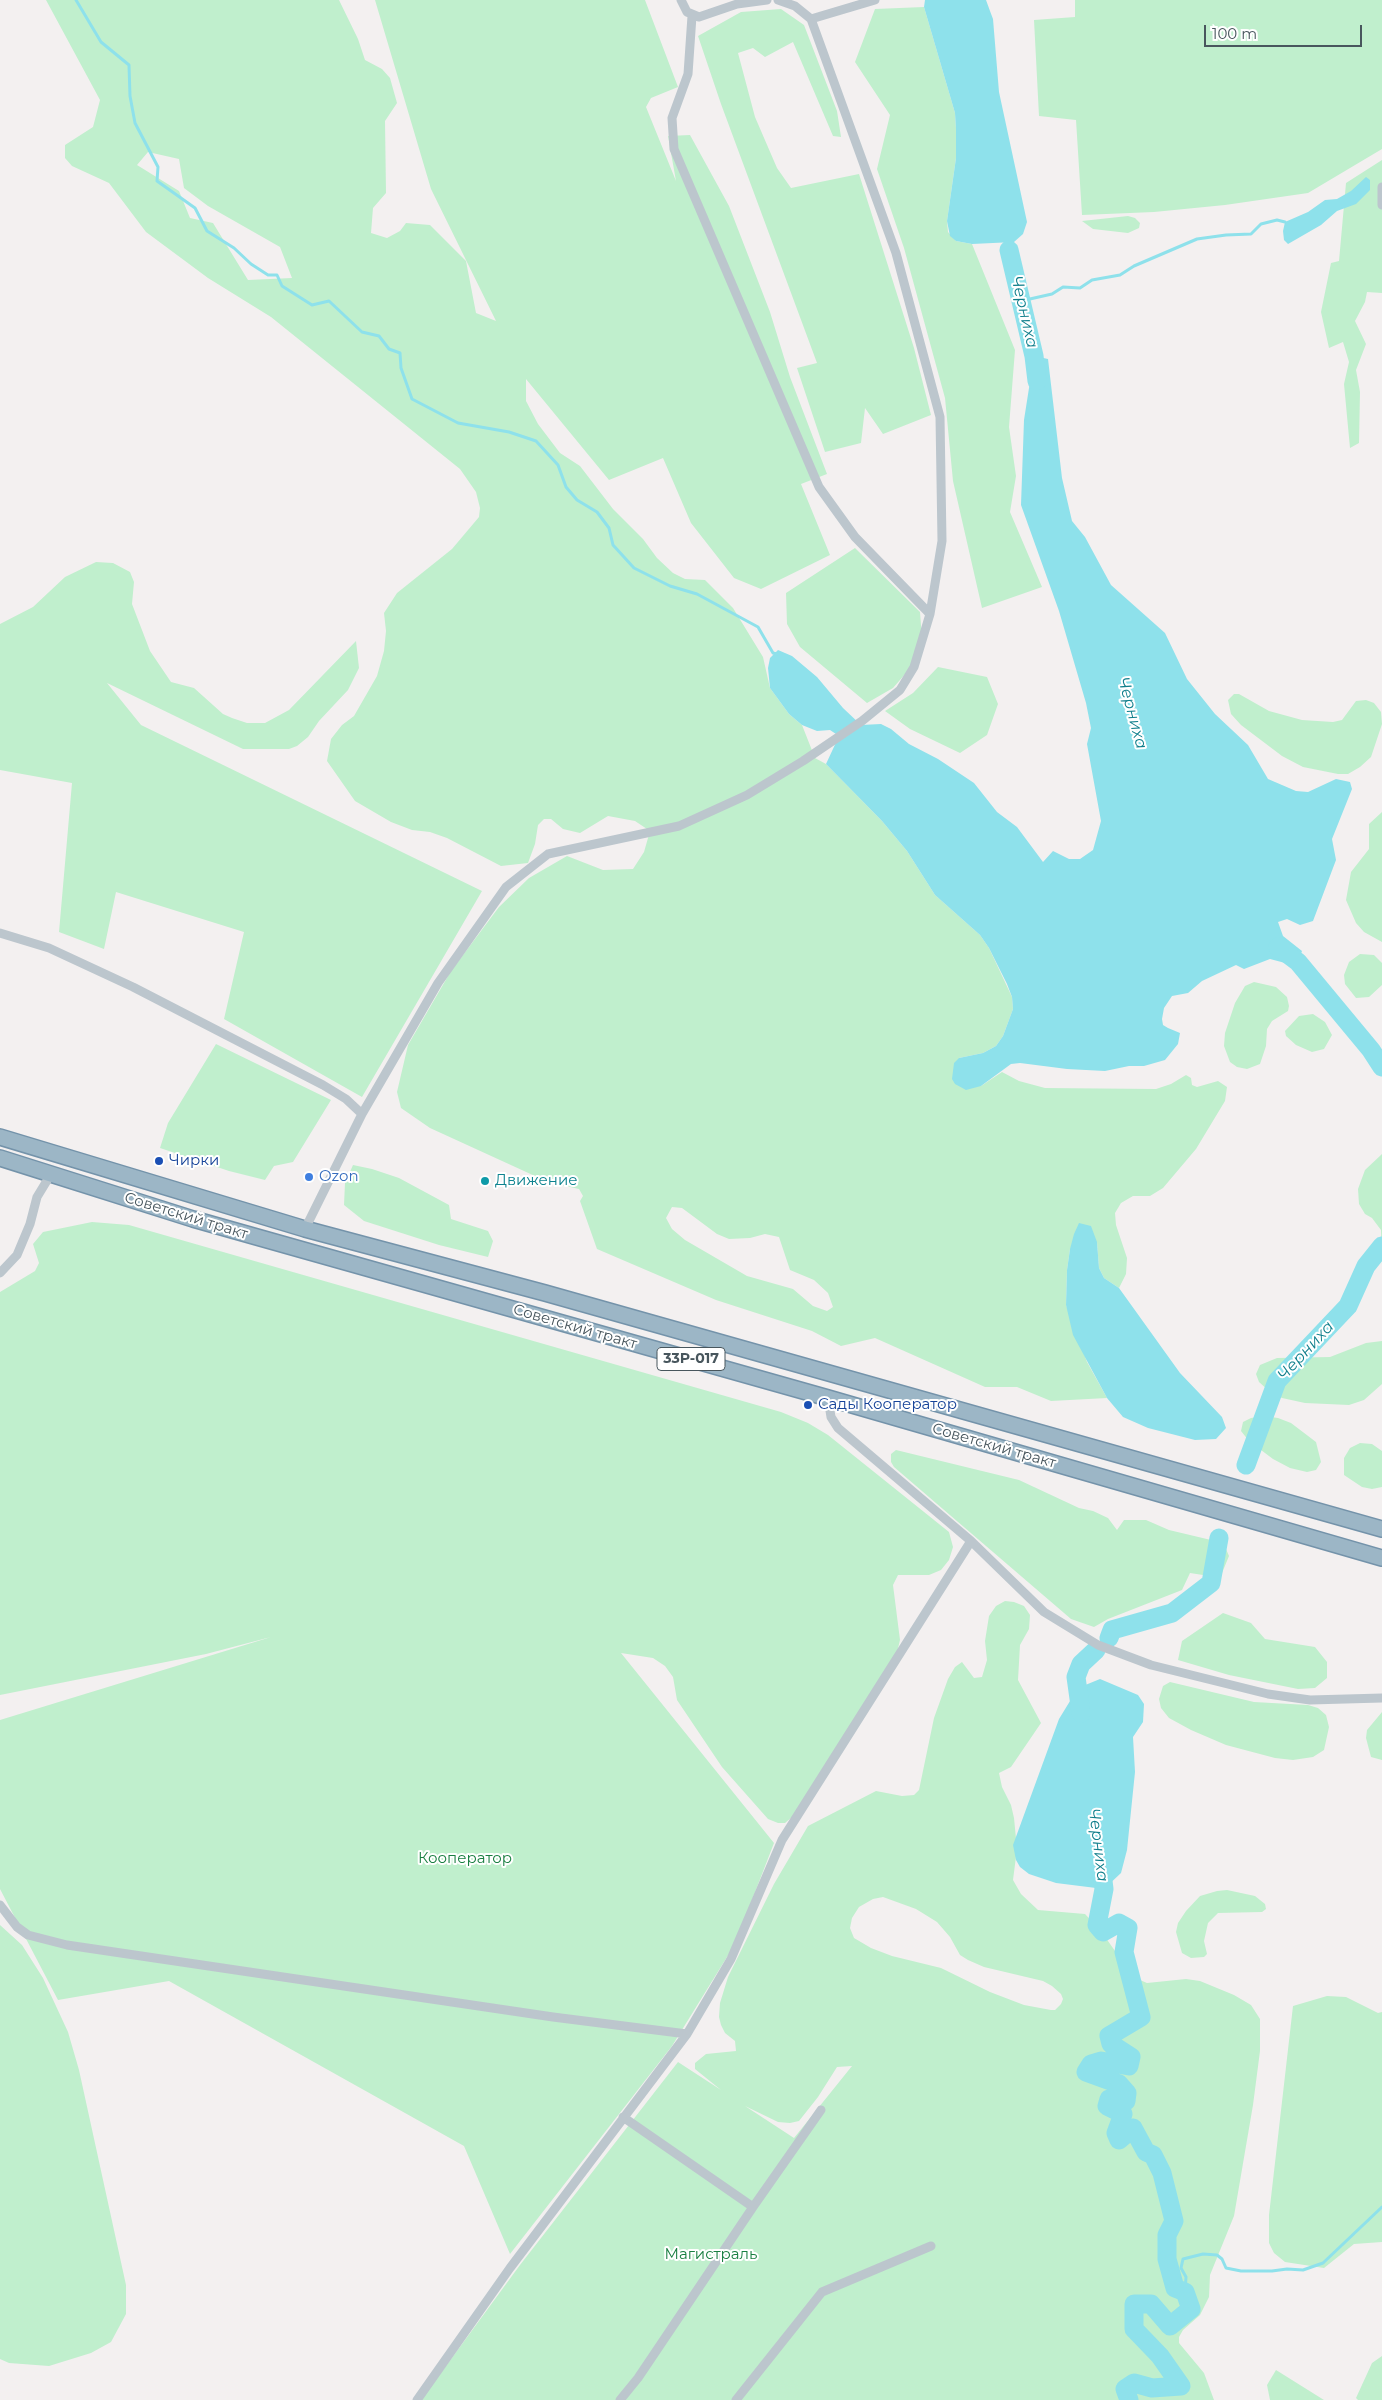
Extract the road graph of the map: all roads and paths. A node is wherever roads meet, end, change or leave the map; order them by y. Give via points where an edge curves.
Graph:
1 (681, 0) edge
2 (767, 0) edge
3 (778, 0) edge
4 (875, 0) edge
5 (692, 16) junction
6 (811, 19) junction
7 (1382, 186) edge
8 (1382, 205) edge
9 (930, 614) junction
10 (0, 933) edge
11 (362, 1114) junction
12 (0, 1137) edge
13 (0, 1158) edge
14 (51, 1174) junction
15 (305, 1229) junction
16 (0, 1273) edge
17 (828, 1398) junction
18 (1382, 1529) edge
19 (971, 1541) junction
20 (1382, 1558) edge
21 (1382, 1698) edge
22 (0, 1905) edge
23 (687, 2034) junction
24 (821, 2110) dead end
25 (623, 2117) junction
26 (753, 2207) junction
27 (930, 2246) dead end
28 (417, 2400) edge
29 (620, 2400) edge
30 (736, 2400) edge

1 - 5 street
2 - 5 street via 737,4 705,16
3 - 6 street via 795,6
4 - 6 street
5 - 9 street via 688,74 672,118 674,149 819,486 855,537
6 - 9 street via 896,253 940,417 942,541
7 - 8 street
9 - 11 street via 914,667 900,690 838,737 747,795 679,826 548,854 506,887 438,983
10 - 11 street via 49,948 141,992 322,1085 346,1099
11 - 15 street
12 - 15 highway, Советский тракт / 33Р-017
13 - 14 highway, Советский тракт / 33Р-017
14 - 16 street via 37,1196 17,1255
14 - 17 highway, Советский тракт / 33Р-017 via 193,1219
15 - 18 highway, Советский тракт / 33Р-017 via 545,1293
17 - 19 street via 831,1417 838,1428
17 - 20 highway, Советский тракт / 33Р-017
19 - 21 street via 1044,1612 1098,1645 1142,1662 1268,1694 1310,1700
19 - 23 street via 782,1840 731,1959
22 - 23 street via 17,1927 28,1935 67,1945
23 - 25 street
24 - 26 street
25 - 26 street
25 - 28 street
26 - 29 street
27 - 30 street via 822,2292

